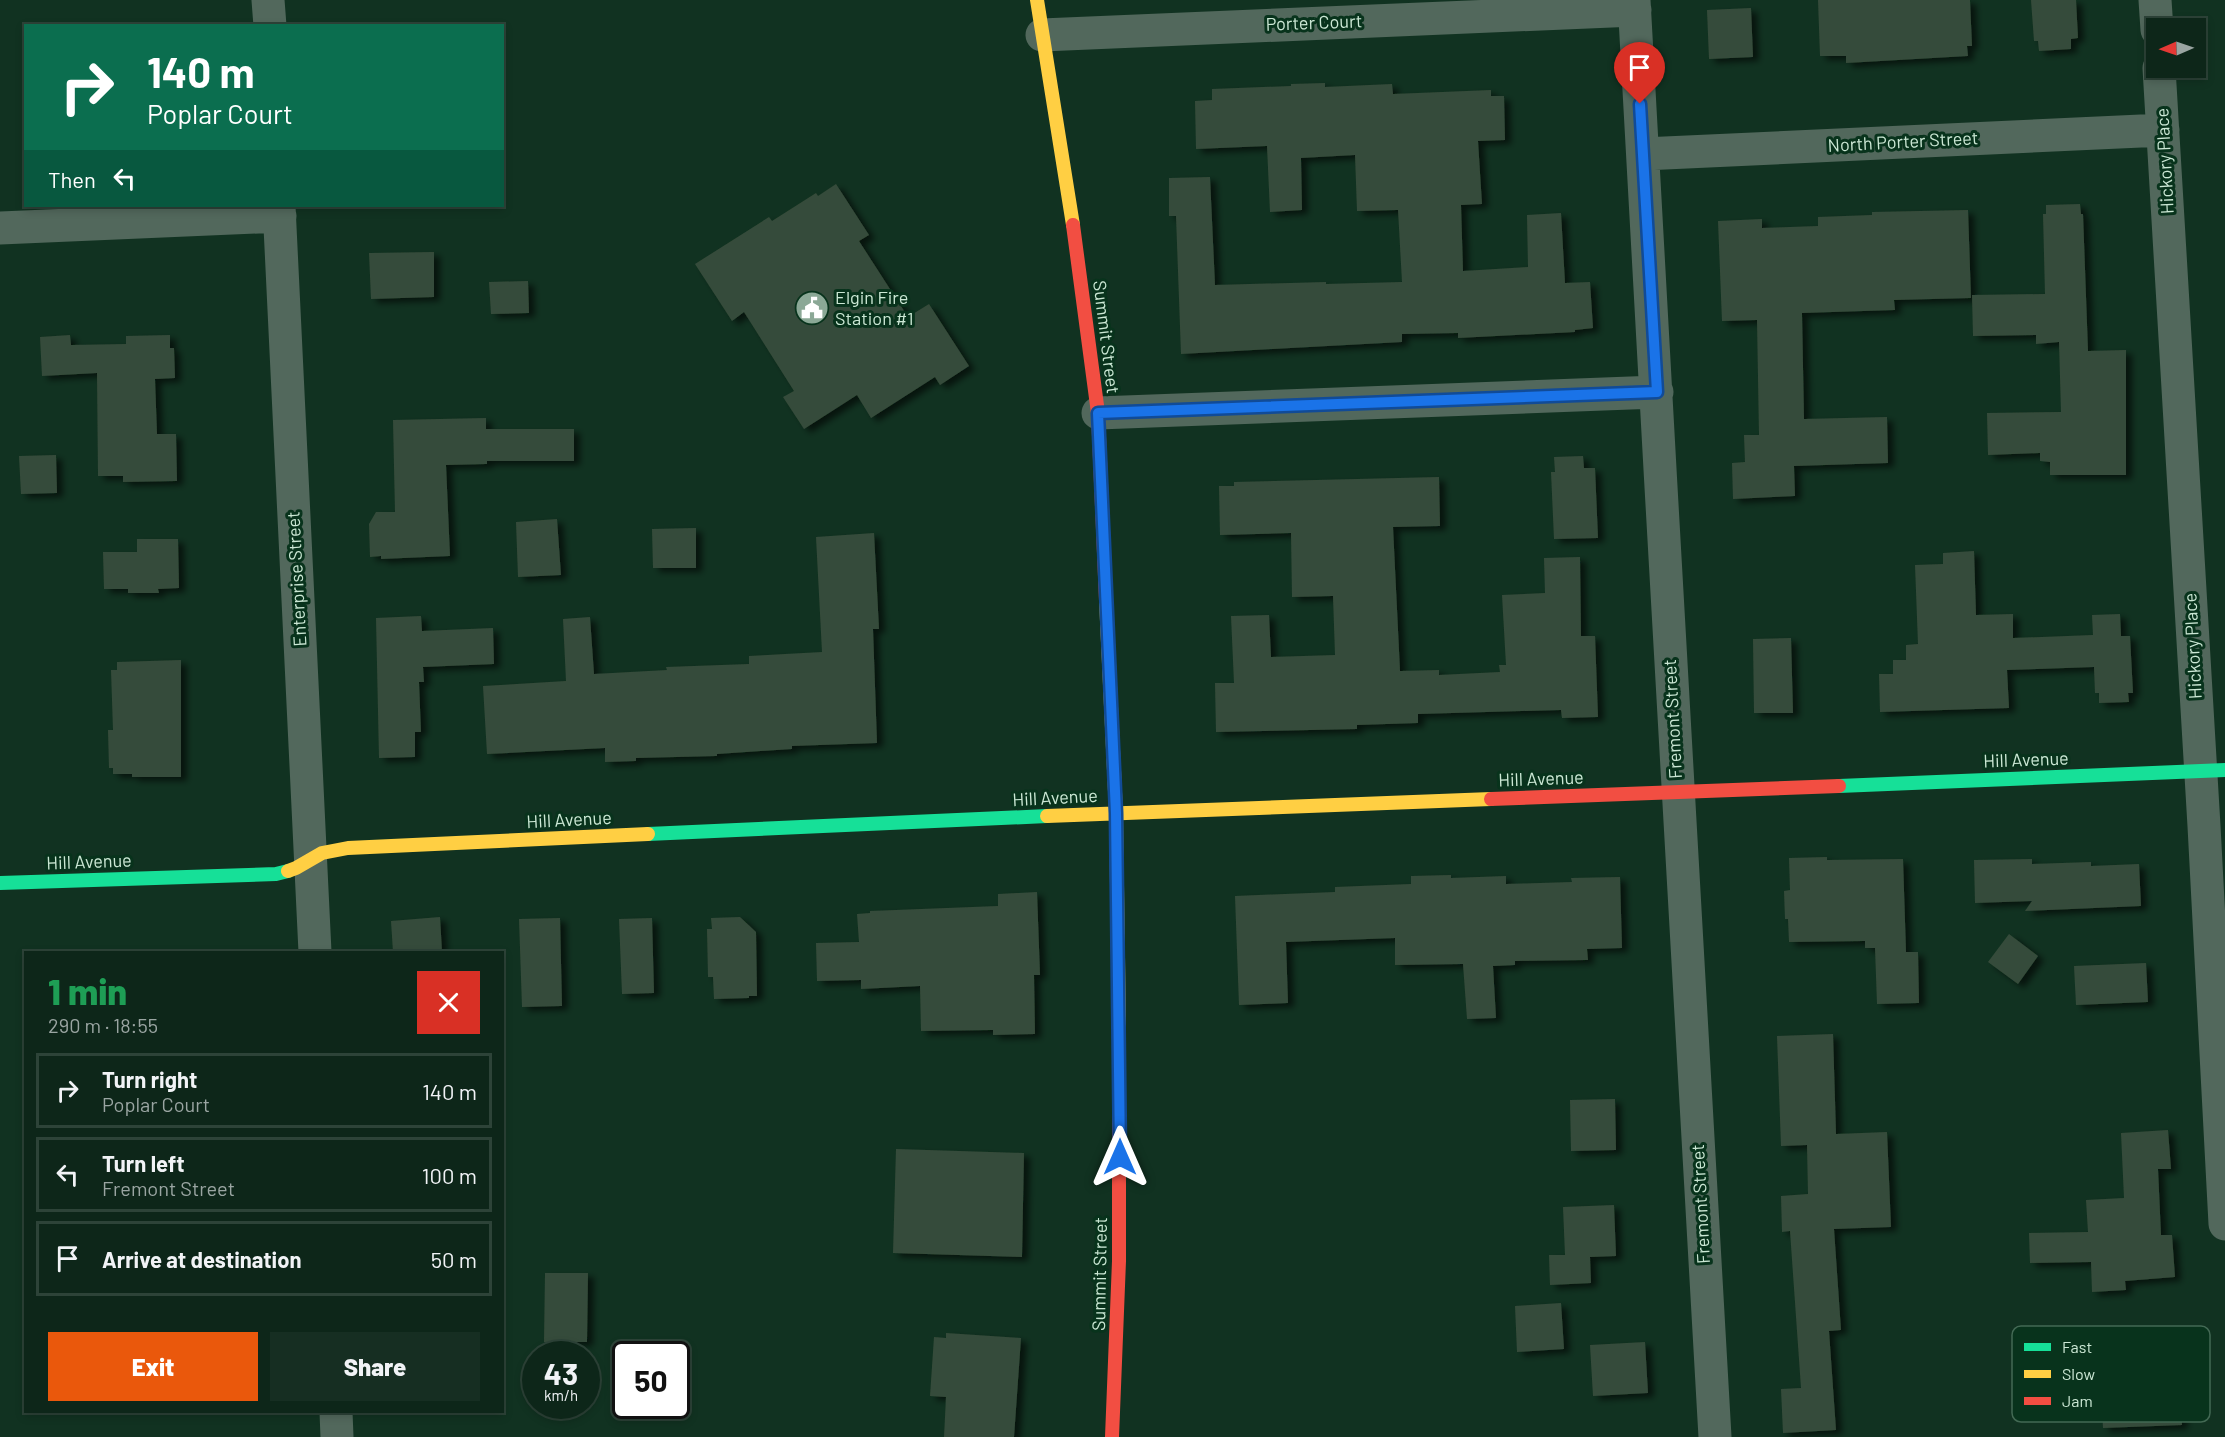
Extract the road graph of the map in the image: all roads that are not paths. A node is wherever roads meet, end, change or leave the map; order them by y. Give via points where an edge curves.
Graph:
1 (268, 0) edge
2 (1037, 0) edge
3 (2155, 0) edge
4 (1634, 5) edge
5 (2156, 18) edge
6 (270, 24) edge
7 (1042, 35) junction
8 (2160, 78) edge
9 (2163, 130) junction
10 (1643, 154) junction
11 (280, 211) edge
12 (0, 228) edge
13 (1657, 392) junction
14 (1098, 413) junction
15 (2213, 771) edge
16 (1677, 793) junction
17 (1116, 813) junction
18 (311, 859) junction
19 (0, 883) edge
20 (315, 951) edge
21 (2225, 1224) edge
22 (336, 1413) edge
23 (337, 1437) edge
24 (1112, 1437) edge
25 (1714, 1437) edge

1 - 6 street
2 - 7 street, Summit Street
3 - 5 street
4 - 7 street, Porter Court via 1586,12
4 - 10 street, Fremont Street
7 - 14 street, Summit Street
8 - 9 street, Hickory Place
9 - 10 street, North Porter Street
9 - 15 street, Hickory Place
10 - 13 street, Fremont Street
11 - 12 street
11 - 18 street, Enterprise Street
13 - 14 street
13 - 16 street, Fremont Street
14 - 17 street, Summit Street
15 - 16 street, Hill Avenue
15 - 21 street, Hickory Place
16 - 17 street, Hill Avenue
16 - 25 street, Fremont Street
17 - 18 street, Hill Avenue via 348,849 328,851
17 - 24 street, Summit Street via 1120,1113
18 - 19 street, Hill Avenue via 276,874
18 - 20 street, Enterprise Street
22 - 23 street

